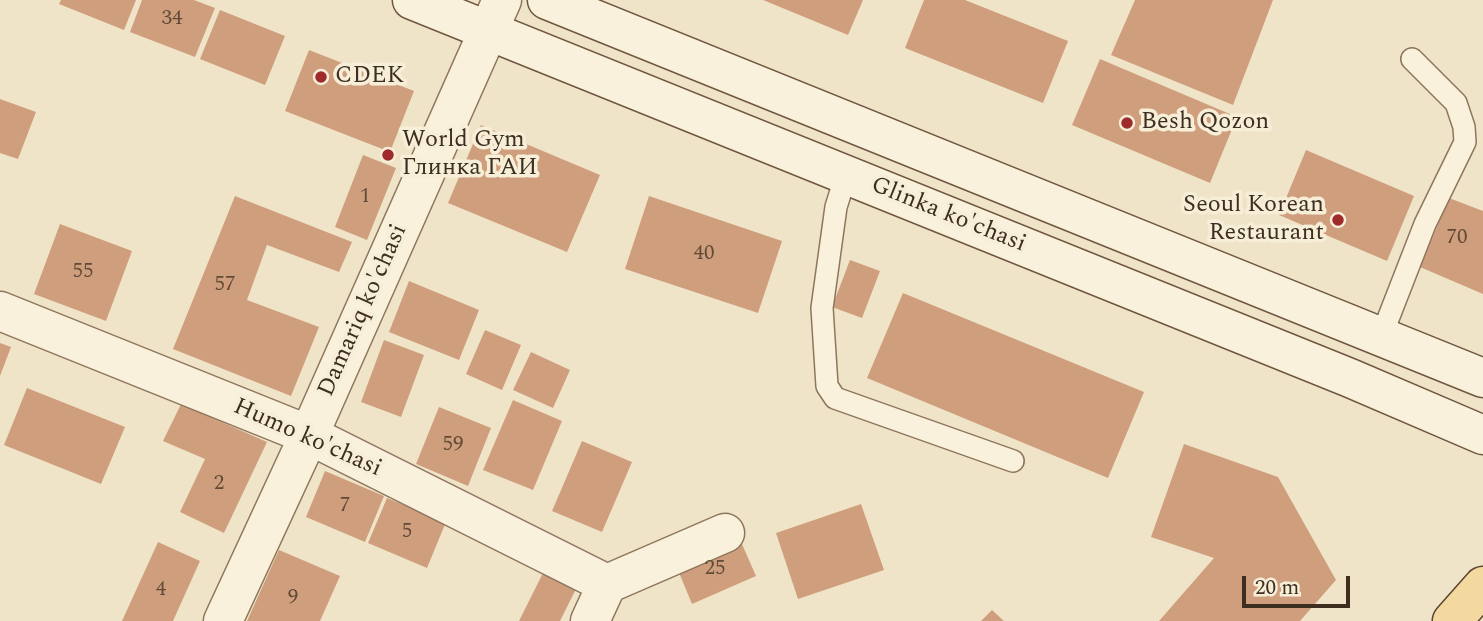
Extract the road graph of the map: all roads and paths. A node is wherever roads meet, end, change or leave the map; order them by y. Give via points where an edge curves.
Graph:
1 (412, 0) edge
2 (547, 0) edge
3 (495, 15) edge
4 (1412, 59) dead end
5 (846, 175) junction
6 (0, 311) edge
7 (1381, 337) junction
8 (1483, 378) edge
9 (309, 435) junction
10 (1483, 435) edge
11 (1013, 461) dead end
12 (725, 533) dead end
13 (607, 584) junction
14 (1483, 586) edge
15 (223, 621) edge
16 (590, 621) edge
17 (1452, 621) edge

1 - 3 main road, Glinka ko'chasi
2 - 7 main road, Glinka ko'chasi
3 - 5 main road, Glinka ko'chasi
3 - 9 main road, Damariq ko'chasi
4 - 7 lane via 1456,103 1465,142 1425,224
5 - 10 main road, Glinka ko'chasi
5 - 11 lane via 836,207 821,309 827,386 835,398
6 - 9 main road, Humo ko'chasi
7 - 8 main road, Glinka ko'chasi
9 - 13 main road, Humo ko'chasi
9 - 15 main road, Damariq ko'chasi
12 - 13 main road
13 - 16 main road
14 - 17 main road

